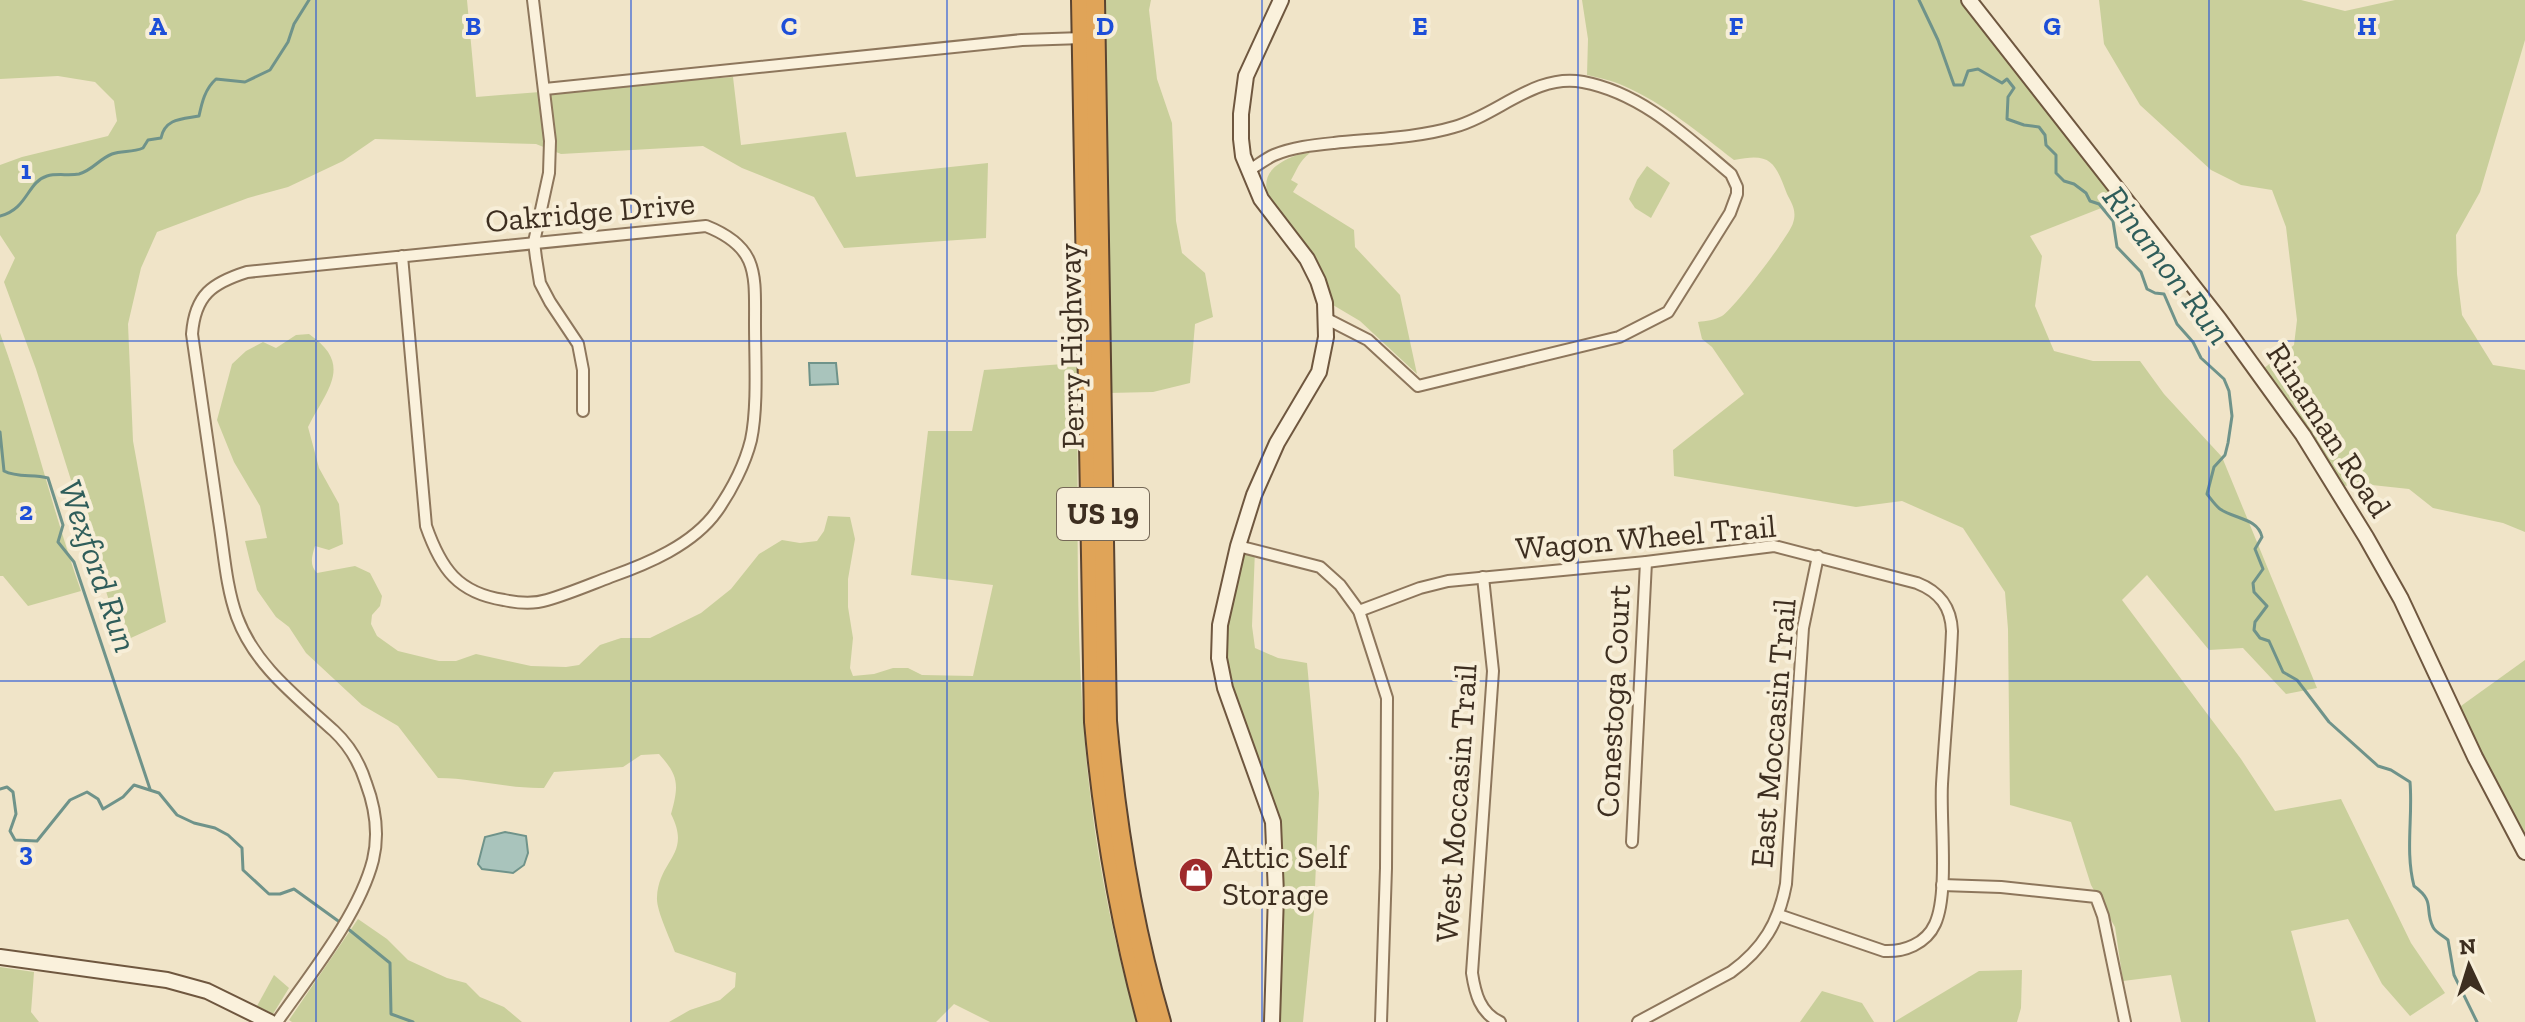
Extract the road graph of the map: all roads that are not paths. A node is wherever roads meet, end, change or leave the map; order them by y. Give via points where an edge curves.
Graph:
1 (533, 0) edge
2 (1081, 0) edge
3 (1095, 0) edge
4 (1281, 0) edge
5 (1969, 0) edge
6 (1083, 38) junction
7 (545, 89) junction
8 (1248, 171) junction
9 (534, 242) junction
10 (402, 256) junction
11 (1327, 319) junction
12 (583, 411) dead end
13 (1238, 546) junction
14 (1818, 556) junction
15 (1646, 562) junction
16 (1483, 577) junction
17 (1359, 611) junction
18 (1632, 842) dead end
19 (2525, 852) edge
20 (1942, 885) junction
21 (1779, 915) junction
22 (0, 957) edge
23 (270, 1022) edge
24 (277, 1022) edge
25 (1147, 1022) edge
26 (1161, 1022) edge
27 (1272, 1022) edge
28 (1381, 1022) edge
29 (1500, 1022) edge
30 (1638, 1022) edge
31 (2125, 1022) edge

1 - 7 street
2 - 6 highway, Perry Highway / US 19
3 - 26 highway, Perry Highway / US 19 via 1107,721 1126,874
4 - 8 street via 1246,76 1240,132
5 - 19 street, Rinaman Road via 2219,319 2303,435 2401,599
6 - 7 street
6 - 25 highway, Perry Highway / US 19 via 1094,722 1113,876
7 - 9 street via 549,173
8 - 11 street via 1261,199 1307,259
8 - 11 street via 1275,155 1309,146 1454,127 1527,91 1568,80 1638,103 1731,174 1737,187 1730,213 1668,312 1619,337 1418,386 1368,340
9 - 10 street, Oakridge Drive
9 - 10 street, Oakridge Drive via 706,226 725,233 740,247 755,274 751,440 715,514 679,547 544,601 516,602 466,588 434,550 426,526
9 - 12 street via 540,283 578,344
10 - 24 street, Oakridge Drive via 247,272 210,289 193,319 208,448 237,617 265,665 352,754 375,813 373,859 362,892
11 - 13 street via 1319,372 1277,443
13 - 17 street via 1320,567
13 - 27 street via 1220,625 1219,658 1273,822
14 - 15 street, Wagon Wheel Trail via 1774,546
14 - 20 street, Wagon Wheel Trail via 1932,589 1948,610 1952,631
14 - 21 street, East Moccasin Trail via 1803,628 1786,884
15 - 16 street, Wagon Wheel Trail
15 - 18 street, Conestoga Court
16 - 17 street, Wagon Wheel Trail via 1432,584
16 - 29 street, West Moccasin Trail via 1493,671 1472,973 1482,1007
17 - 28 street via 1387,698
20 - 21 street, Wagon Wheel Trail via 1936,923 1919,942 1902,950 1884,951
20 - 31 street via 2096,897
21 - 30 street via 1744,962
22 - 23 street via 167,980 207,991

